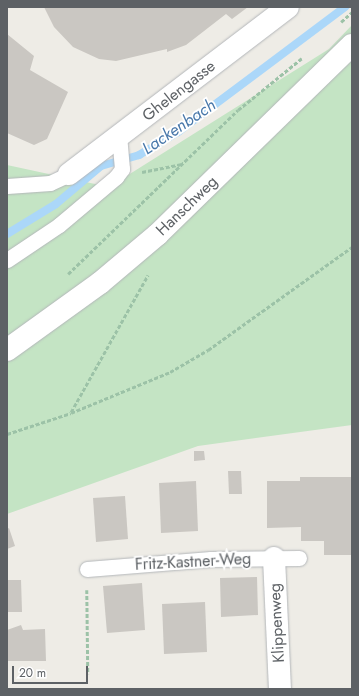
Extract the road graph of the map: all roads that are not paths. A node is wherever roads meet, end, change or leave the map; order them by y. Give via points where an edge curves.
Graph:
1 (288, 7) edge
2 (352, 45) edge
3 (121, 145) junction
4 (69, 174) joint
5 (7, 186) edge
6 (7, 260) edge
7 (7, 350) edge
8 (274, 558) junction
9 (299, 558) dead end
10 (87, 569) road end
11 (280, 689) edge

1 - 3 street, Ghelengasse
2 - 7 street, Hanschweg via 157,235 100,283
3 - 4 street, Ghelengasse
3 - 6 lane via 119,173 59,225
4 - 5 lane via 50,183
8 - 9 lane, Fritz-Kastner-Weg
8 - 10 lane, Fritz-Kastner-Weg via 211,559
8 - 11 street, Klippenweg

